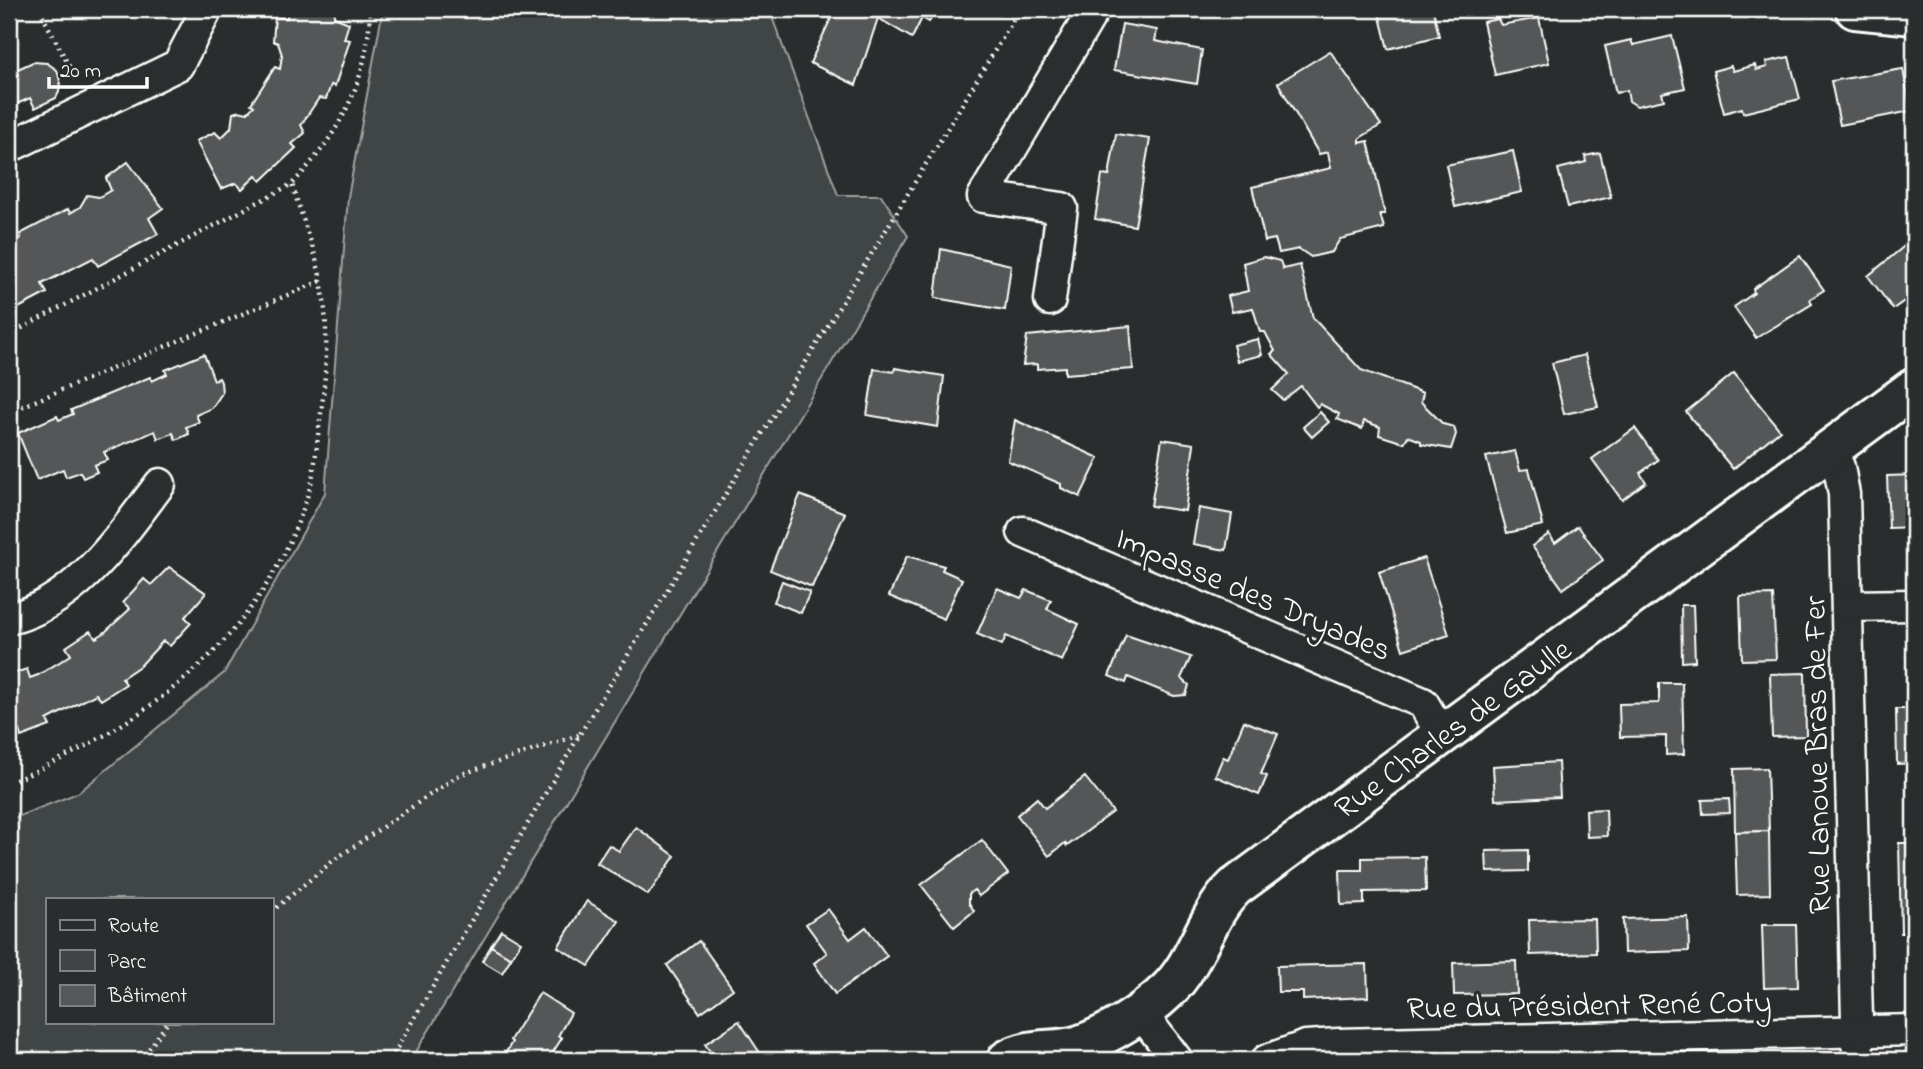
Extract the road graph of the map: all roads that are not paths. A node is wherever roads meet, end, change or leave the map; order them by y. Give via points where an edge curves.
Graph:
1 (207, 9) edge
2 (1094, 9) edge
3 (1855, 9) edge
4 (1914, 15) edge
5 (9, 147) edge
6 (1050, 300) dead end
7 (1914, 388) edge
8 (1831, 450) junction
9 (160, 484) dead end
10 (1023, 532) dead end
11 (1914, 605) edge
12 (1848, 606) junction
13 (9, 619) edge
14 (1442, 735) junction
15 (1141, 1013) junction
16 (1914, 1030) edge
17 (1858, 1046) edge
18 (1007, 1060) edge
19 (1177, 1060) edge
20 (1267, 1060) edge

1 - 5 street via 178,65
2 - 6 street via 983,197 1062,208
3 - 4 street
7 - 8 street, Rue Charles de Gaulle
8 - 12 street, Rue Lanoue Bras de Fer via 1844,494
8 - 14 street, Rue Charles de Gaulle
9 - 13 street via 99,565 33,613
10 - 14 street, Impasse des Dryades via 1423,703
11 - 12 street
12 - 17 street, Rue Lanoue Bras de Fer
14 - 15 street, Rue Charles de Gaulle via 1235,887 1221,900 1186,968
15 - 18 street, Rue Charles de Gaulle via 1079,1045 1019,1053
15 - 19 street
16 - 17 street, Rue du Président René Coty
17 - 20 street, Rue du Président René Coty via 1338,1044 1306,1046

